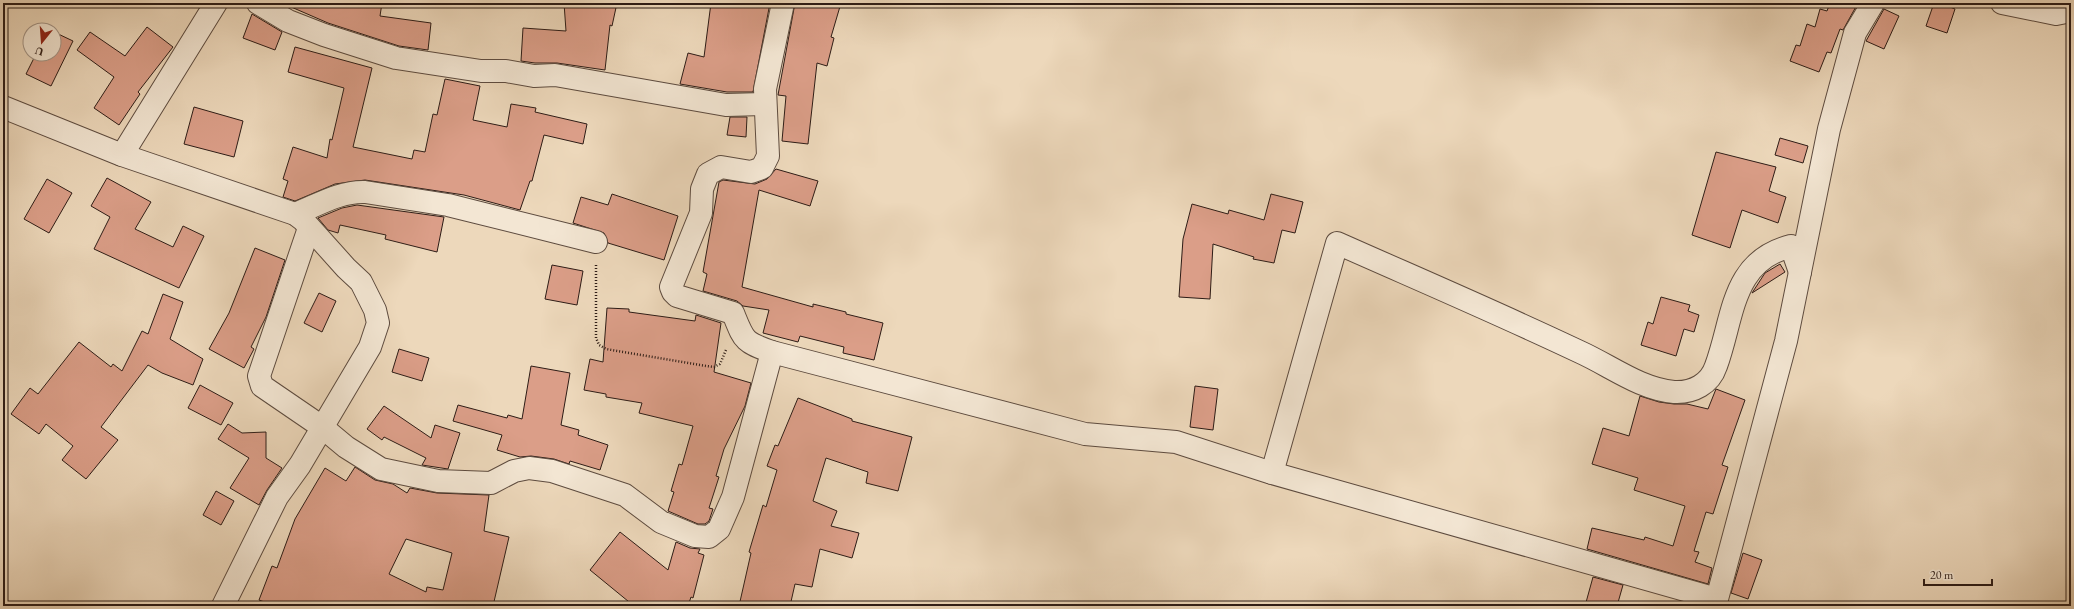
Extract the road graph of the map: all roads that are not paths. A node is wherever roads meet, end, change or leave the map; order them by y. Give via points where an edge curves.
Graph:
1 (216, 3) edge
2 (258, 3) edge
3 (783, 3) edge
4 (1873, 3) edge
5 (2002, 3) edge
6 (2071, 11) edge
7 (766, 104) junction
8 (3, 107) edge
9 (122, 155) junction
10 (302, 221) junction
11 (596, 242) road end
12 (1800, 272) junction
13 (772, 352) junction
14 (322, 426) junction
15 (1272, 473) junction
16 (223, 606) edge

1 - 9 street
2 - 7 street via 288,21 318,33 396,58 481,71 506,71 534,76 555,75 726,105
3 - 7 street via 765,89
4 - 12 street via 1855,33 1829,129
5 - 6 street via 2056,14
7 - 13 street via 768,156 762,168 751,172 721,167 708,174 702,190 701,213 671,287 677,296 733,313 743,338 752,345
8 - 9 street
9 - 10 street
10 - 11 street via 339,195 352,191 448,205
10 - 14 street via 259,376 262,386
10 - 14 street via 361,282 375,310 378,323 370,347
12 - 15 street via 1786,341 1717,599
12 - 15 street via 1791,246 1766,254 1756,262 1740,287 1713,376 1703,386 1675,392 1650,388 1581,352 1337,243
13 - 14 street via 733,497 719,529 709,537 695,536 662,522 624,496 552,471 529,468 514,471 491,483 438,481 381,469 346,447
13 - 15 street via 1085,434 1176,442
14 - 16 street via 300,465 277,497

